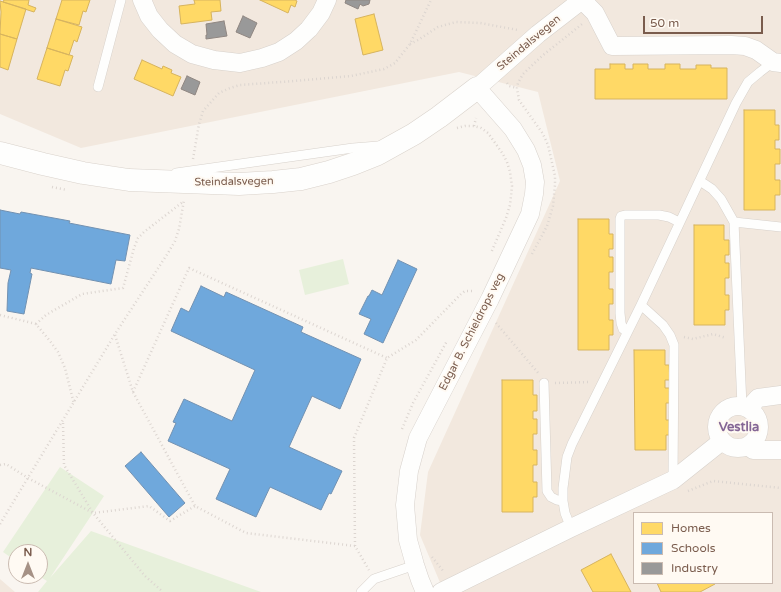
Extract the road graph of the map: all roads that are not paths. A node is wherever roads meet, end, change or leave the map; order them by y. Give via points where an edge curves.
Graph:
1 (121, 0) edge
2 (142, 0) edge
3 (327, 0) edge
4 (582, 0) edge
5 (777, 63) edge
6 (98, 87) dead end
7 (477, 88) junction
8 (0, 153) edge
9 (700, 182) junction
10 (679, 222) junction
11 (734, 222) junction
12 (781, 227) edge
13 (640, 305) junction
14 (626, 332) junction
15 (544, 383) road end
16 (781, 395) edge
17 (745, 407) junction
18 (722, 441) junction
19 (749, 446) junction
20 (781, 450) edge
21 (680, 486) junction
22 (563, 500) junction
23 (571, 528) junction
24 (415, 565) junction
25 (361, 592) edge
26 (425, 592) edge
27 (440, 592) edge

1 - 6 lane
2 - 3 street via 149,16 175,44 192,54 240,63 279,52 296,41 309,30
4 - 5 street via 595,13 612,46 745,46
4 - 7 street, Steindalsvegen via 538,34
5 - 9 lane via 748,82
7 - 8 street, Steindalsvegen via 414,134 378,154 329,172 280,181 239,184 129,180 82,173
7 - 24 street, Edgar B. Schieldrops veg via 512,129 526,150 532,165 534,194 530,214 490,299 418,438 409,470 405,504 408,540
9 - 10 lane
9 - 11 lane via 712,189 721,199
10 - 13 lane
10 - 14 lane via 659,215 621,216 620,313 623,330
11 - 12 lane
11 - 17 lane via 738,344
13 - 14 lane
13 - 21 lane via 663,325 674,345
14 - 22 lane via 566,457
15 - 22 lane via 547,491 557,500
16 - 17 street via 758,398
17 - 18 street via 734,406 721,413 716,427
17 - 19 street via 754,413 760,424 755,441
18 - 19 street via 734,448
18 - 21 street
19 - 20 street via 753,450
21 - 23 street
22 - 23 lane
23 - 27 street
24 - 25 lane via 374,580
24 - 26 street, Edgar B. Schieldrops veg

